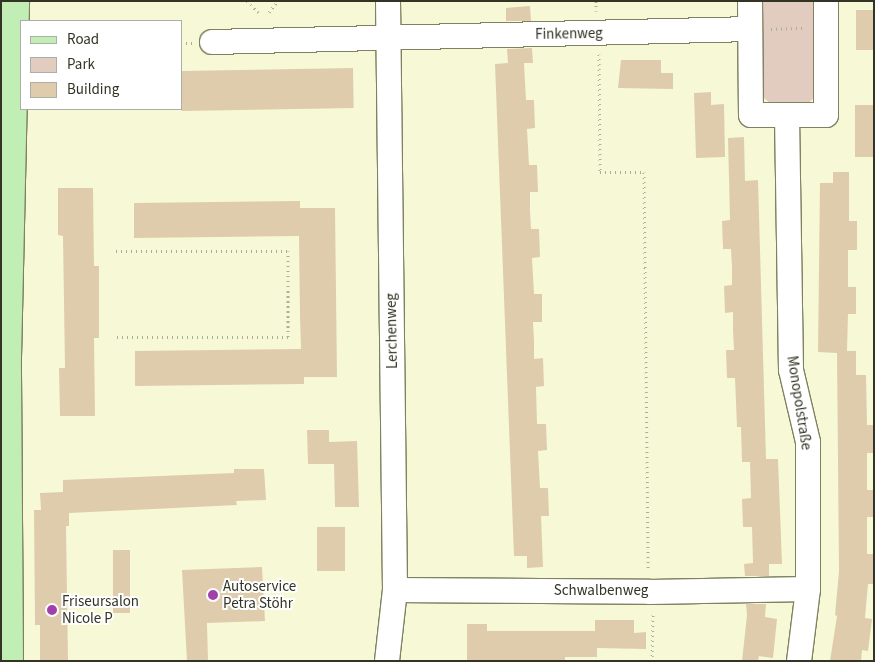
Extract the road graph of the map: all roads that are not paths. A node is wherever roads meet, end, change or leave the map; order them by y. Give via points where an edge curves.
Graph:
1 (15, 1) edge
2 (388, 1) edge
3 (750, 1) edge
4 (826, 1) edge
5 (750, 29) junction
6 (389, 36) junction
7 (212, 42) dead end
8 (787, 114) junction
9 (6, 249) edge
10 (5, 578) edge
11 (808, 589) junction
12 (394, 590) junction
13 (9, 661) edge
14 (387, 661) edge
15 (799, 661) edge

1 - 9 main road
2 - 6 street, Lerchenweg
3 - 5 street
4 - 8 street via 826,115
5 - 6 street, Finkenweg
5 - 8 street via 751,115
6 - 7 street, Finkenweg
6 - 12 street, Lerchenweg
8 - 11 street, Monopolstraße via 791,370 808,442
9 - 10 main road
10 - 13 main road
11 - 12 street, Schwalbenweg via 650,592
11 - 15 street, Monopolstraße
12 - 14 street, Lerchenweg

